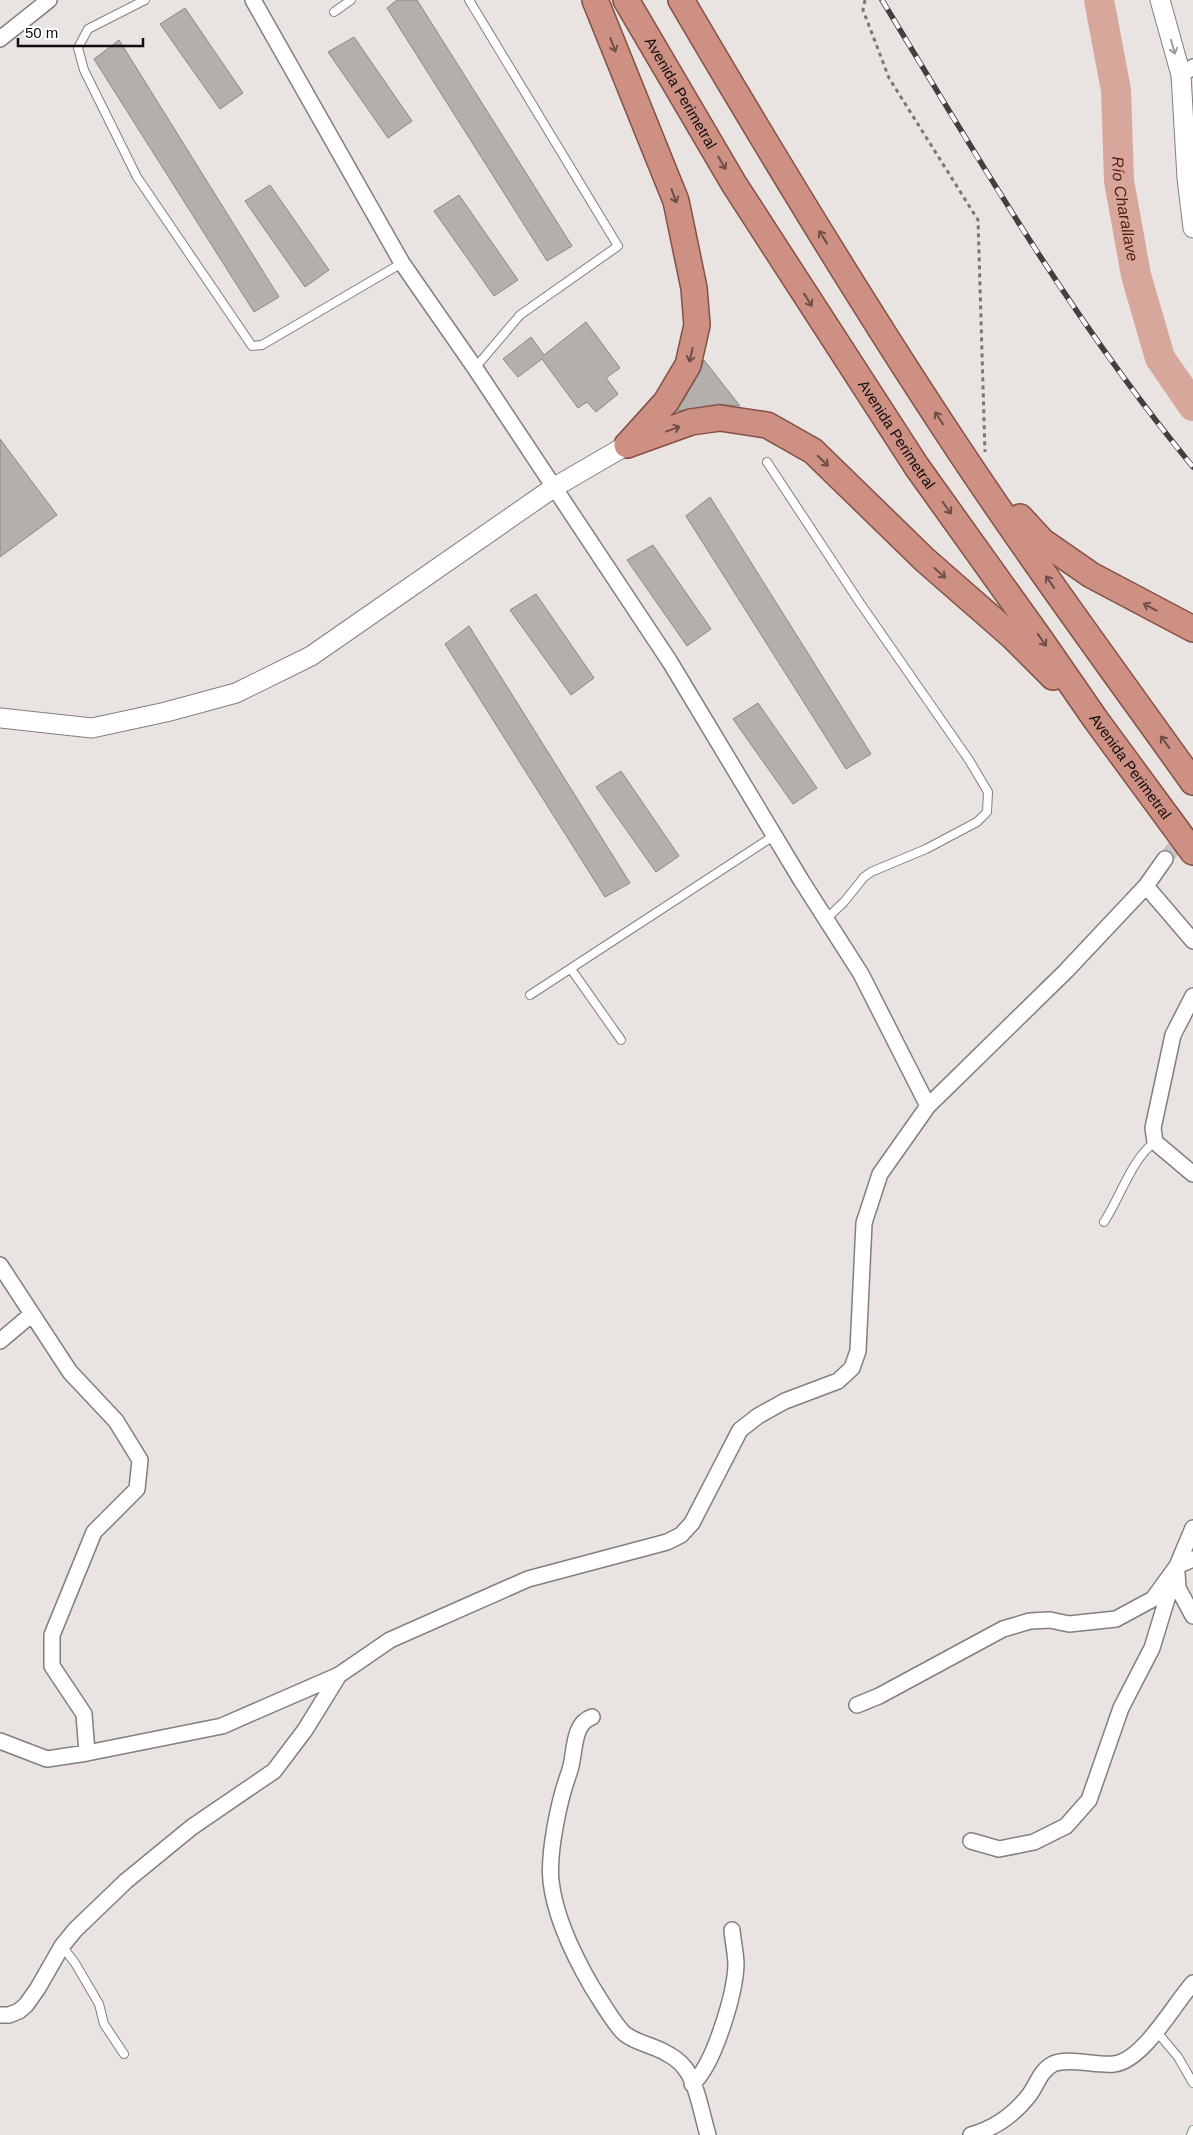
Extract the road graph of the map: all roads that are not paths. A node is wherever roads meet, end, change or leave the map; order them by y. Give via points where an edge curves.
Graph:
1 (49, 0) edge
2 (145, 0) edge
3 (253, 0) edge
4 (350, 0) edge
5 (469, 0) edge
6 (596, 0) edge
7 (626, 0) edge
8 (681, 0) edge
9 (1160, 0) edge
10 (334, 12) dead end
11 (0, 38) edge
12 (1187, 71) edge
13 (1193, 228) edge
14 (402, 263) junction
15 (475, 368) junction
16 (955, 444) junction
17 (627, 445) junction
18 (767, 462) dead end
19 (553, 488) junction
20 (1193, 629) edge
21 (0, 718) edge
22 (1096, 720) junction
23 (1193, 782) edge
24 (775, 836) junction
25 (1193, 852) edge
26 (1165, 859) tunnel mouth
27 (1146, 886) junction
28 (826, 919) junction
29 (1193, 941) edge
30 (570, 968) junction
31 (530, 995) dead end
32 (1193, 996) edge
33 (621, 1040) dead end
34 (928, 1106) junction
35 (1155, 1142) junction
36 (1193, 1174) edge
37 (1104, 1222) dead end
38 (0, 1265) edge
39 (32, 1314) junction
40 (0, 1341) edge
41 (1193, 1528) edge
42 (1193, 1559) edge
43 (1177, 1566) junction
44 (1193, 1616) edge
45 (339, 1675) junction
46 (857, 1705) dead end
47 (592, 1717) dead end
48 (0, 1741) edge
49 (87, 1753) junction
50 (970, 1840) dead end
51 (732, 1930) dead end
52 (62, 1946) junction
53 (1193, 1983) edge
54 (0, 2015) edge
55 (1157, 2032) junction
56 (124, 2054) dead end
57 (1193, 2083) edge
58 (692, 2084) junction
59 (1193, 2130) edge
60 (708, 2135) edge
61 (972, 2135) edge
62 (1191, 2135) edge

1 - 11 street
2 - 14 lane via 88,29 78,48 84,70 138,177 252,346 262,345
3 - 14 street
4 - 10 lane
5 - 15 lane via 618,246 520,315
6 -> 17 highway via 676,201 694,288 697,326 688,365 666,402
7 -> 22 highway, Avenida Perimetral via 734,184 917,467
16 -> 8 highway via 818,229
9 -> 12 street
12 - 13 street via 1187,178
14 - 15 street
15 - 19 street
20 -> 16 highway via 1091,575 1042,540
23 -> 16 highway
17 - 19 street
17 -> 22 highway via 691,422 720,418 767,425 813,451 925,560 1012,636
18 - 28 lane via 988,792 987,812 977,822 926,849 871,872
19 - 21 street via 311,656 236,693 92,728
19 - 24 street via 670,662
22 - 25 highway, Avenida Perimetral
24 - 28 street
24 - 30 lane
26 - 27 street
27 - 29 street
27 - 34 street via 1066,971
28 - 34 street via 861,974
30 - 31 lane
30 - 33 lane
32 - 35 street via 1173,1034 1155,1117
34 - 45 street via 880,1174 864,1223 858,1351 852,1368 838,1381 786,1401 740,1430 692,1522 680,1535 667,1542 528,1579 390,1640
35 - 36 street
35 - 37 lane via 1147,1147 1136,1163
38 - 39 street
39 - 40 street
39 - 49 street via 70,1372 116,1421 140,1460 137,1489 94,1532 52,1635 52,1666 84,1714
41 - 43 street
42 - 43 street
43 - 44 street via 1178,1588
43 - 46 street via 1153,1599 1116,1619 1069,1624 1050,1620 1030,1621 1003,1629
43 - 50 street via 1152,1648 1121,1708 1089,1800 1066,1826 1034,1842 999,1849
45 - 49 street via 222,1726
45 - 52 street via 305,1730 274,1771 192,1826 107,1899
47 - 58 street via 580,1724 577,1732 551,1857 551,1882 562,1923 583,1972 625,2034 665,2052 684,2067
48 - 49 street via 47,1759
51 - 58 street via 736,1965 729,2001 717,2042
52 - 54 street via 26,2006 18,2012
52 - 56 lane via 99,2004 104,2024
53 - 55 street
55 - 57 lane via 1178,2057
55 - 61 street via 1130,2058 1116,2064 1054,2063 1044,2070 1009,2118
58 - 60 street
59 - 62 lane

